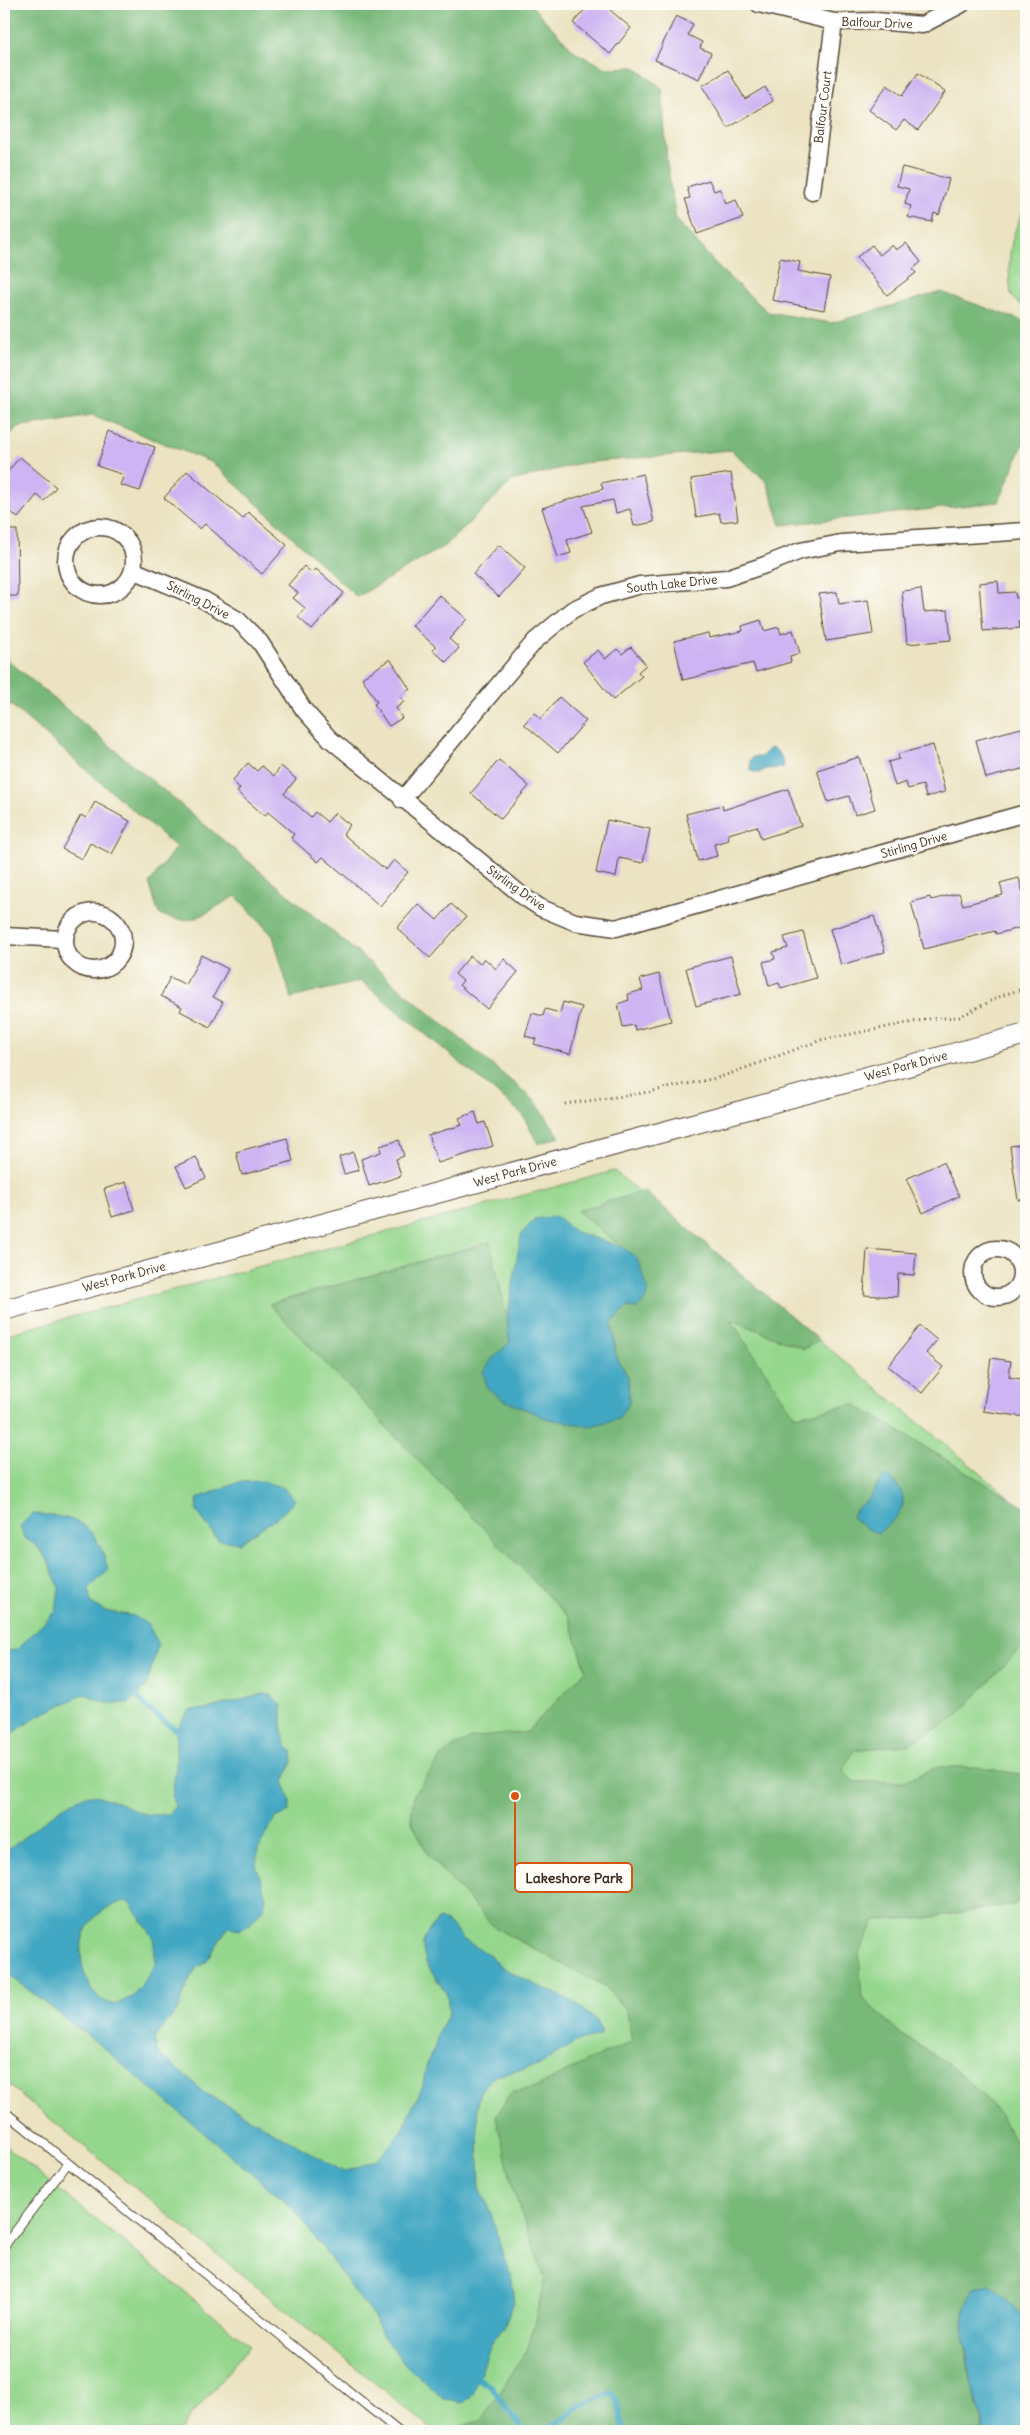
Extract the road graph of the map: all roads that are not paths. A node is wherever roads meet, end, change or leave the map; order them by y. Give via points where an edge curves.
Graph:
1 (759, 4) edge
2 (962, 4) edge
3 (834, 22) junction
4 (812, 192) dead end
5 (1026, 531) edge
6 (133, 570) junction
7 (402, 800) junction
8 (1026, 813) edge
9 (4, 936) edge
10 (64, 939) dead end
11 (1026, 1034) edge
12 (4, 1310) edge
13 (4, 2111) edge
14 (68, 2164) junction
15 (4, 2246) edge
16 (398, 2431) edge

1 - 3 street, Balfour Drive
2 - 3 street, Balfour Drive via 922,25
3 - 4 street, Balfour Court
5 - 7 street, South Lake Drive via 811,548 726,578 640,585 586,602 558,620 528,648
6 - 6 street via 134,559 125,539 107,528 85,531 76,537 66,556 70,578 78,587 93,594 110,594 120,589
6 - 7 street, Stirling Drive via 204,600 238,620 266,648 312,720
7 - 8 street, Stirling Drive via 524,897 558,916 604,928 616,928
9 - 10 street
11 - 12 street, West Park Drive
13 - 14 lane
14 - 15 lane
14 - 16 lane

